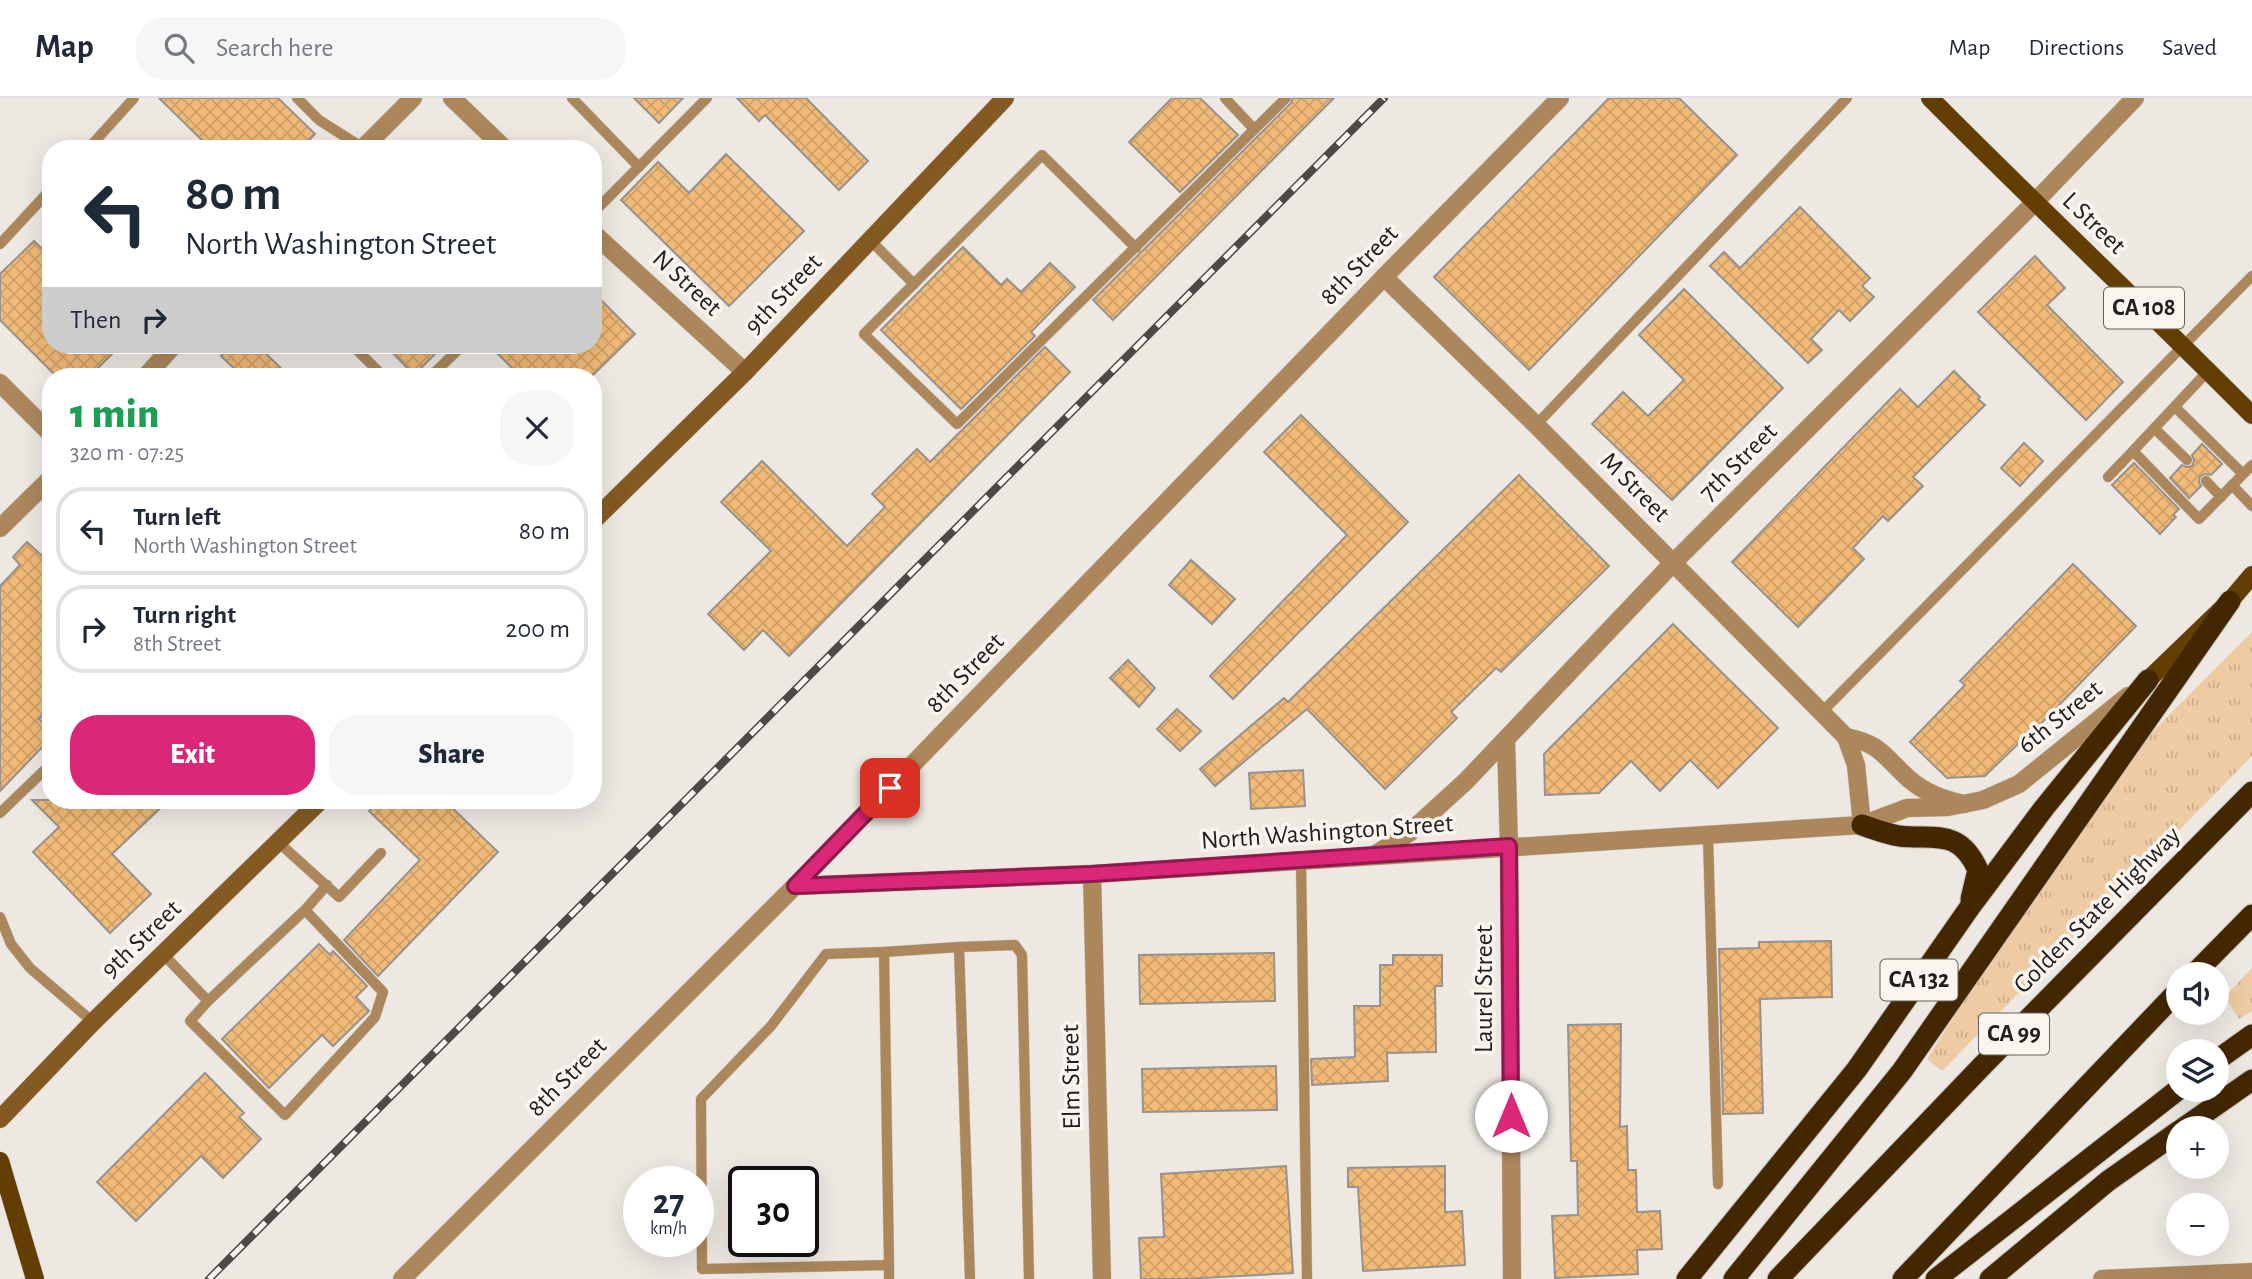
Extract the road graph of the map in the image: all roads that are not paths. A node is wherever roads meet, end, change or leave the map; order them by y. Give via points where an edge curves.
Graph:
1 (134, 98) edge
2 (297, 98) edge
3 (413, 98) edge
4 (452, 98) edge
5 (572, 98) edge
6 (707, 98) edge
7 (1005, 98) edge
8 (1224, 98) edge
9 (1286, 98) edge
10 (1560, 98) edge
11 (1847, 98) edge
12 (1930, 98) edge
13 (2135, 98) edge
14 (1255, 129) junction
15 (96, 140) edge
16 (349, 140) edge
17 (371, 140) edge
18 (496, 140) edge
19 (639, 167) junction
20 (42, 199) edge
21 (2034, 203) junction
22 (602, 205) edge
23 (870, 240) junction
24 (602, 241) edge
25 (0, 244) edge
26 (1136, 248) junction
27 (2252, 276) edge
28 (1384, 277) junction
29 (914, 284) junction
30 (2184, 345) junction
31 (166, 354) edge
32 (361, 354) edge
33 (454, 354) edge
34 (153, 368) edge
35 (375, 368) edge
36 (439, 368) edge
37 (2208, 370) junction
38 (745, 372) junction
39 (0, 383) edge
40 (2175, 407) junction
41 (2252, 415) edge
42 (42, 425) edge
43 (1536, 425) junction
44 (2155, 429) junction
45 (2133, 451) junction
46 (2186, 460) dead end
47 (2252, 465) edge
48 (2243, 474) junction
49 (2108, 477) dead end
50 (2206, 481) dead end
51 (2232, 485) junction
52 (42, 487) edge
53 (2221, 497) junction
54 (2252, 506) edge
55 (602, 512) edge
56 (0, 528) edge
57 (1673, 564) junction
58 (2252, 575) edge
59 (2230, 601) junction
60 (2148, 680) junction
61 (1822, 713) junction
62 (1846, 737) junction
63 (1506, 740) junction
64 (42, 773) edge
65 (2252, 792) edge
66 (1965, 805) junction
67 (312, 809) edge
68 (0, 813) edge
69 (1862, 825) junction
70 (1708, 837) junction
71 (278, 842) junction
72 (1509, 846) junction
73 (381, 853) dead end
74 (1374, 856) junction
75 (1301, 860) junction
76 (1092, 874) junction
77 (327, 885) junction
78 (795, 886) junction
79 (1970, 907) junction
80 (305, 911) junction
81 (2252, 915) edge
82 (0, 917) edge
83 (959, 947) junction
84 (884, 951) junction
85 (163, 954) junction
86 (2206, 962) edge
87 (208, 1000) junction
88 (2166, 1004) edge
89 (93, 1022) junction
90 (2252, 1035) edge
91 (2229, 1051) edge
92 (2252, 1080) edge
93 (2166, 1099) edge
94 (2201, 1116) edge
95 (0, 1119) edge
96 (2166, 1140) edge
97 (0, 1161) edge
98 (1717, 1184) dead end
99 (889, 1265) junction
100 (2252, 1272) edge
101 (2125, 1278) edge
102 (35, 1279) edge
103 (402, 1279) edge
104 (889, 1279) edge
105 (970, 1279) edge
106 (1029, 1279) edge
107 (1102, 1279) edge
108 (1307, 1279) edge
109 (1511, 1279) edge
110 (1688, 1279) edge
111 (1734, 1279) edge
112 (1778, 1279) edge
113 (1903, 1279) edge
114 (1936, 1279) edge
115 (1990, 1279) edge
116 (2102, 1279) edge

1 - 15 lane
2 - 16 lane
3 - 17 street
4 - 18 street
5 - 19 lane
6 - 19 lane
7 - 23 main road, 9th Street
8 - 14 lane
9 - 14 lane
10 - 28 street, 8th Street
11 - 43 lane
12 - 21 main road, L Street / CA 108
13 - 21 street, 7th Street
14 - 26 lane
19 - 22 lane
20 - 25 lane
21 - 30 main road, L Street / CA 108
21 - 57 street, 7th Street
23 - 29 lane
23 - 38 main road, 9th Street
24 - 38 street, N Street
26 - 29 lane via 1042,155
26 - 29 lane via 957,424 864,334
27 - 30 lane
28 - 43 street, M Street
28 - 78 street, 8th Street
30 - 37 main road, L Street / CA 108
30 - 61 lane
31 - 34 street
32 - 35 lane
33 - 36 lane
37 - 40 lane
37 - 41 main road, L Street / CA 108
38 - 55 main road, 9th Street
39 - 42 street
40 - 44 lane
40 - 48 lane
43 - 57 street, M Street
44 - 45 lane
44 - 46 lane
45 - 49 lane
45 - 53 lane via 2199,519
47 - 48 lane
48 - 51 lane
50 - 53 lane
51 - 53 lane
51 - 54 lane
52 - 56 street
57 - 61 street, M Street
57 - 63 street, 7th Street
58 - 59 main road, 6th Street / CA 132
59 - 60 main road, 6th Street / CA 132
59 - 111 highway via 1902,1071
60 - 66 street, 6th Street via 2019,784
60 - 79 highway, CA 132
61 - 62 street, M Street
62 - 66 street, M Street via 1880,750 1910,780 1936,797
62 - 69 street, M Street via 1856,765
63 - 72 street, Laurel Street
63 - 74 street, 7th Street via 1409,833
64 - 68 lane
65 - 112 highway, Golden State Highway / CA 99
66 - 69 street, 6th Street via 1907,808
67 - 71 main road, 9th Street
69 - 70 street, North Washington Street
69 - 79 highway via 1899,836 1936,837 1966,850 1978,870
70 - 72 street, North Washington Street
70 - 98 lane
71 - 77 lane
71 - 85 main road, 9th Street
72 - 74 street, North Washington Street
72 - 109 street, Laurel Street
73 - 77 lane via 339,897
74 - 75 street, North Washington Street
75 - 76 street, North Washington Street
75 - 108 lane
76 - 78 street, North Washington Street
76 - 107 street, Elm Street
77 - 80 lane
78 - 103 street, 8th Street
79 - 110 highway, CA 132 via 1857,1069
80 - 87 lane
80 - 87 lane via 383,992 375,1017 285,1115 190,1021
81 - 86 highway
82 - 89 lane via 11,944 30,968
83 - 84 lane
83 - 105 lane
83 - 106 lane via 1015,945 1022,955
84 - 99 lane
84 - 99 lane via 826,954 771,1026 701,1099 702,1269
85 - 87 lane
85 - 89 main road, 9th Street
88 - 113 highway
89 - 95 main road, 9th Street
90 - 91 highway
92 - 94 highway
93 - 114 highway
96 - 115 highway via 2108,1181
97 - 102 main road
99 - 104 lane
100 - 101 street
101 - 116 street

